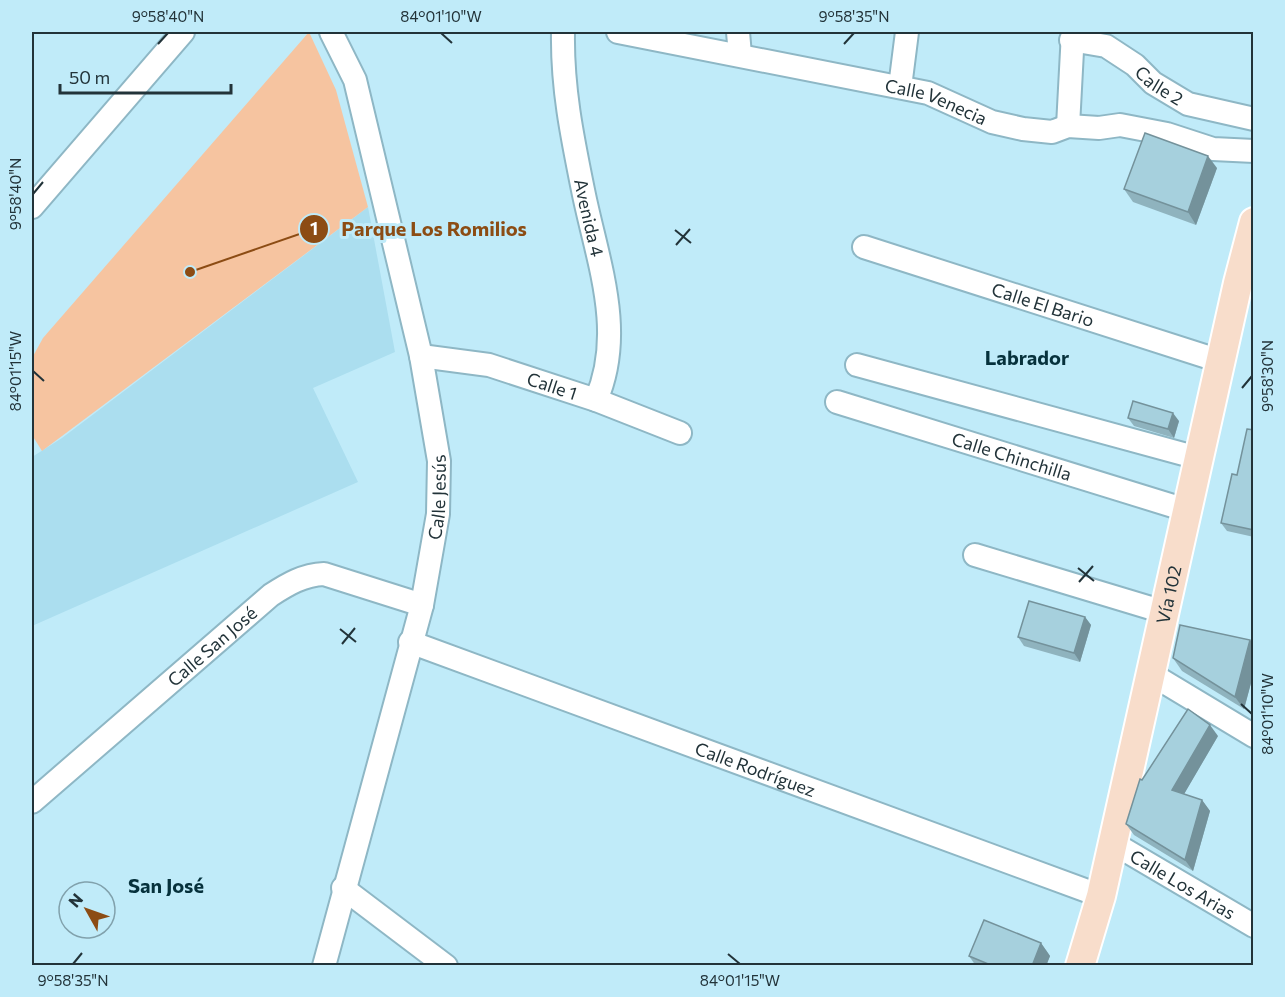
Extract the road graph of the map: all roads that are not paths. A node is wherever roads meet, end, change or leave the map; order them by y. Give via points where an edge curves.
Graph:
1 (183, 32) edge
2 (331, 32) edge
3 (563, 32) edge
4 (618, 32) edge
5 (738, 32) edge
6 (907, 32) edge
7 (1072, 36) edge
8 (740, 54) junction
9 (900, 87) junction
10 (1254, 119) edge
11 (1068, 126) junction
12 (1254, 152) edge
13 (32, 207) edge
14 (1254, 222) edge
15 (864, 247) dead end
16 (1246, 285) edge
17 (421, 356) junction
18 (1220, 361) junction
19 (857, 365) dead end
20 (596, 400) junction
21 (837, 402) dead end
22 (680, 433) dead end
23 (1198, 459) junction
24 (1186, 510) junction
25 (975, 555) dead end
26 (422, 604) junction
27 (1164, 612) junction
28 (410, 642) junction
29 (1151, 674) junction
30 (1254, 736) edge
31 (32, 802) edge
32 (1113, 843) junction
33 (343, 888) junction
34 (1101, 896) junction
35 (1254, 926) edge
36 (324, 966) edge
37 (446, 966) edge
38 (1080, 966) edge

1 - 13 street
2 - 17 street, Calle Jesús via 355,80
3 - 20 street, Avenida 4 via 562,75 609,308 610,352
4 - 8 street, Calle Venecia
5 - 8 street
6 - 9 street
7 - 10 street, Calle 2 via 1106,46 1135,65 1153,83 1188,104
7 - 11 street
8 - 9 street, Calle Venecia
9 - 11 street, Calle Venecia via 928,93 992,122 1052,132
11 - 12 street, Calle Venecia via 1120,125 1213,148
14 - 16 main road, Vía 102
15 - 18 street, Calle El Bario
16 - 18 main road, Vía 102
17 - 20 street, Calle 1 via 489,365
17 - 26 street, Calle Jesús via 439,461 438,514
18 - 23 main road, Vía 102
19 - 23 street
20 - 22 street, Calle 1
21 - 24 street, Calle Chinchilla
23 - 24 main road, Vía 102
24 - 27 main road, Vía 102
25 - 27 street
26 - 28 street, Calle Jesús
26 - 31 street, Calle San José via 324,574 308,575 290,583 271,595
27 - 29 main road, Vía 102
28 - 33 street, Calle Jesús
28 - 34 street, Calle Rodríguez
29 - 30 street
29 - 32 main road, Vía 102
32 - 34 main road, Vía 102
32 - 35 street, Calle Los Arias
33 - 36 street, Calle Jesús
33 - 37 street
34 - 38 main road, Vía 102

